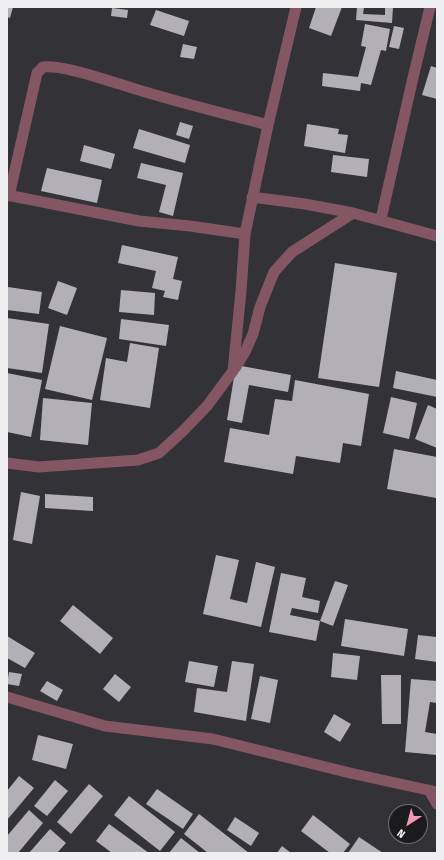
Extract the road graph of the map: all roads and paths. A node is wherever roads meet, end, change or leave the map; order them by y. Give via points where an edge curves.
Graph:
1 (296, 7) edge
2 (430, 7) edge
3 (268, 126) junction
4 (8, 195) edge
5 (252, 197) junction
6 (353, 213) junction
7 (380, 219) junction
8 (245, 234) junction
9 (437, 236) edge
10 (233, 371) junction
11 (7, 463) edge
12 (7, 697) edge
13 (433, 791) edge
14 (437, 804) edge

1 - 3 street
2 - 7 street
3 - 4 street via 74,72 50,66 43,67 39,69 34,82
3 - 5 street
4 - 8 street via 139,221
5 - 6 street
5 - 8 street
6 - 7 street
6 - 10 street via 292,252 274,272 260,307 253,334
7 - 9 street
8 - 10 street
10 - 11 street via 207,406 159,452 138,460 39,467
12 - 13 street via 105,726 213,739
13 - 14 street

